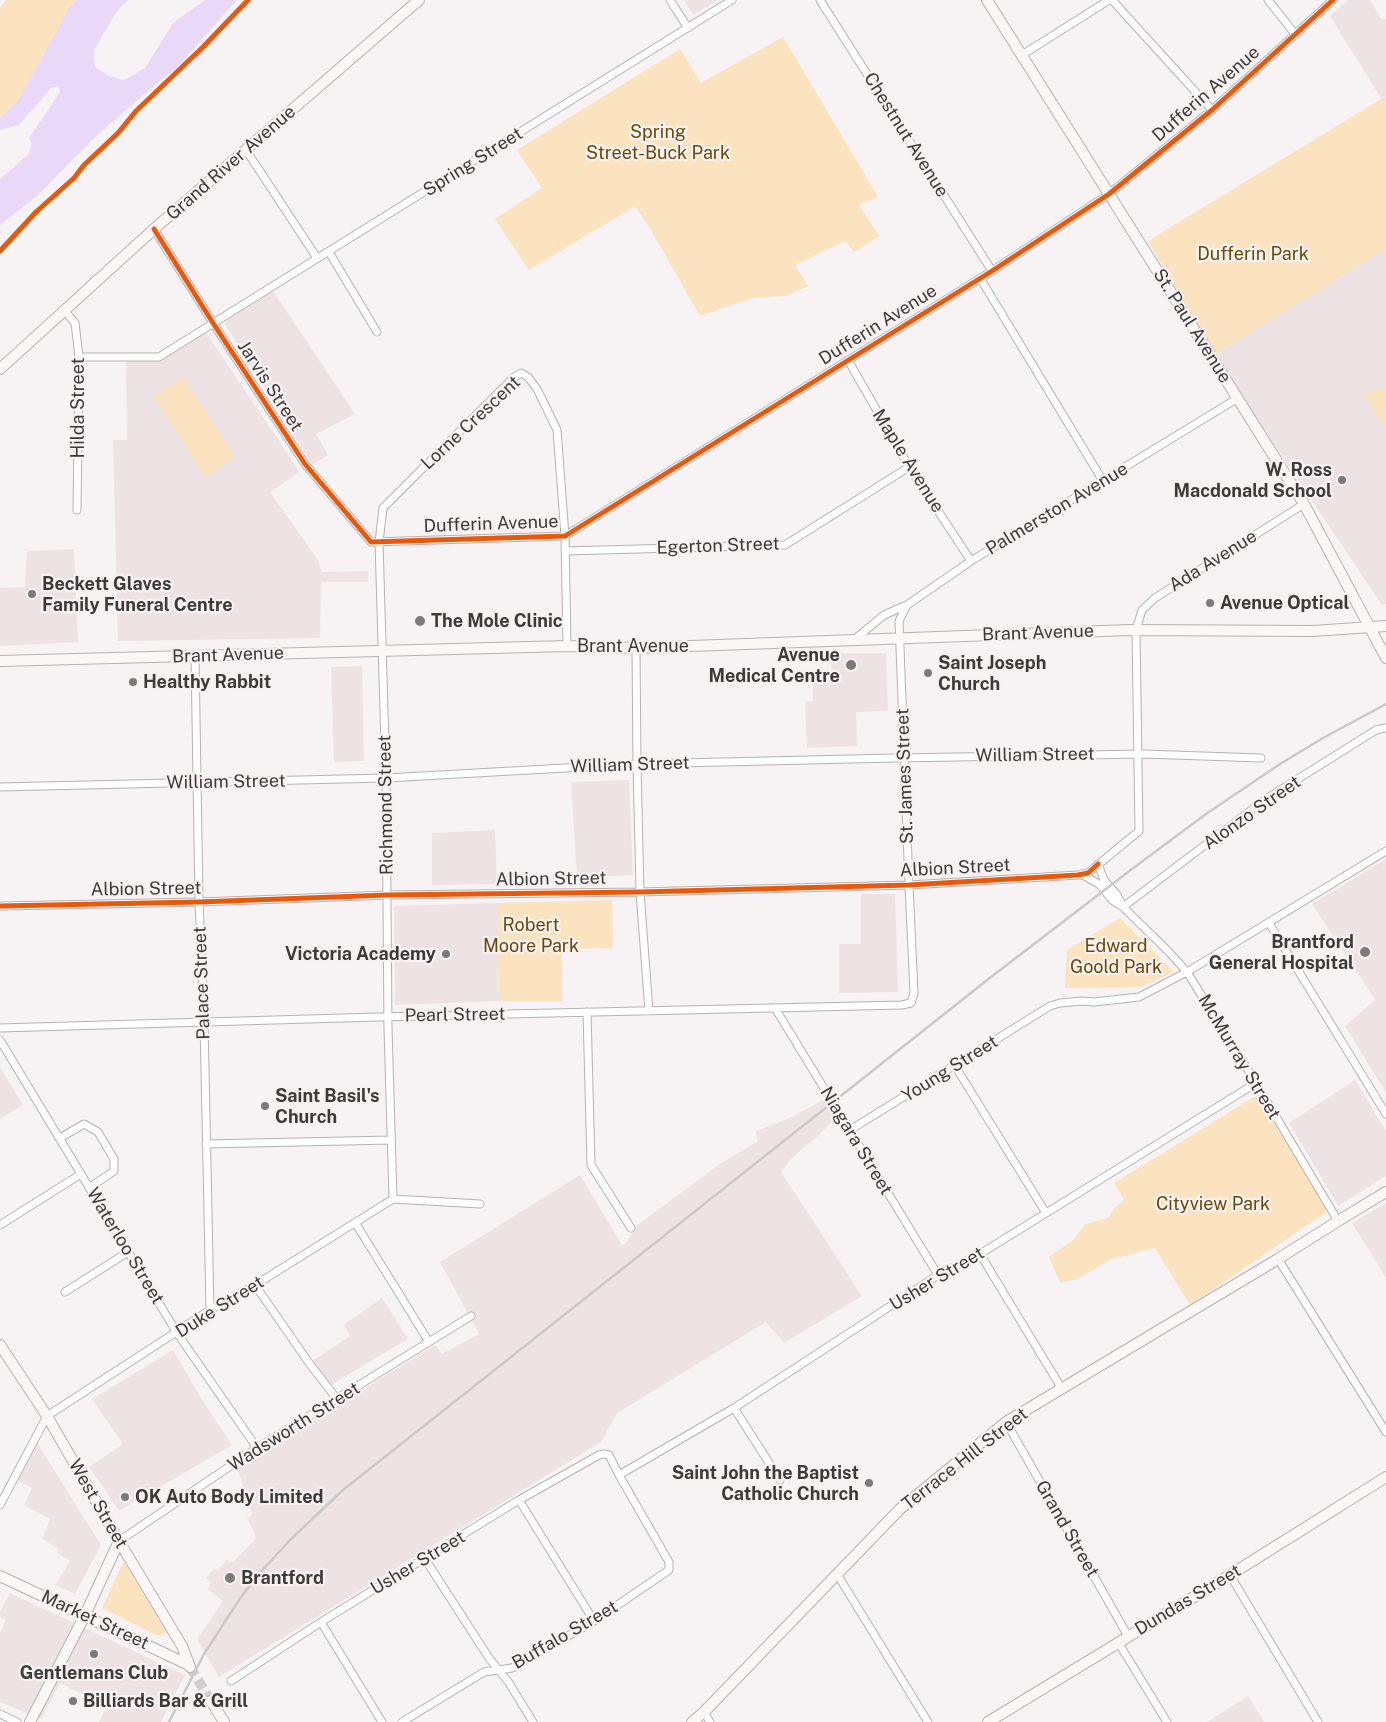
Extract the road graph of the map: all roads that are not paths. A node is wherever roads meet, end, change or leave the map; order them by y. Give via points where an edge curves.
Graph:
1 (420, 0) edge
2 (670, 0) edge
3 (732, 0) edge
4 (820, 0) edge
5 (987, 0) edge
6 (1111, 0) edge
7 (1268, 0) edge
8 (1333, 0) edge
9 (688, 28) junction
10 (1295, 34) junction
11 (1022, 55) junction
12 (1212, 110) junction
13 (246, 150) junction
14 (1109, 194) junction
15 (154, 229) junction
16 (329, 252) junction
17 (317, 258) junction
18 (992, 271) junction
19 (980, 278) junction
20 (64, 310) junction
21 (213, 324) junction
22 (377, 332) dead end
23 (79, 358) junction
24 (848, 360) junction
25 (0, 369) edge
26 (1238, 398) junction
27 (909, 466) junction
28 (1103, 482) junction
29 (1304, 504) junction
30 (77, 510) dead end
31 (565, 536) junction
32 (379, 542) junction
33 (565, 551) junction
34 (972, 561) junction
35 (906, 605) junction
36 (1386, 626) edge
37 (1370, 628) junction
38 (1136, 630) junction
39 (900, 638) junction
40 (855, 639) junction
41 (567, 646) junction
42 (636, 648) junction
43 (382, 650) junction
44 (196, 656) junction
45 (1386, 658) edge
46 (0, 661) edge
47 (1386, 728) edge
48 (1141, 754) junction
49 (904, 757) junction
50 (1261, 758) dead end
51 (637, 764) junction
52 (386, 778) junction
53 (197, 782) junction
54 (0, 787) edge
55 (1386, 852) edge
56 (1098, 864) junction
57 (1081, 874) junction
58 (909, 885) junction
59 (640, 892) junction
60 (388, 895) junction
61 (199, 902) junction
62 (0, 906) edge
63 (1123, 907) junction
64 (1269, 923) junction
65 (1187, 972) junction
66 (911, 1003) joint
67 (775, 1008) junction
68 (649, 1011) junction
69 (586, 1012) junction
70 (388, 1016) junction
71 (204, 1022) junction
72 (0, 1028) edge
73 (0, 1040) edge
74 (954, 1066) junction
75 (1256, 1083) junction
76 (1386, 1114) edge
77 (850, 1130) junction
78 (60, 1138) junction
79 (391, 1140) junction
80 (206, 1144) junction
81 (81, 1174) junction
82 (89, 1188) junction
83 (1386, 1192) edge
84 (393, 1199) junction
85 (480, 1204) dead end
86 (1046, 1213) junction
87 (1338, 1221) junction
88 (356, 1224) junction
89 (0, 1225) edge
90 (630, 1228) dead end
91 (128, 1252) junction
92 (980, 1254) junction
93 (1278, 1259) junction
94 (938, 1275) junction
95 (255, 1285) junction
96 (65, 1292) dead end
97 (210, 1310) junction
98 (471, 1316) dead end
99 (177, 1333) junction
100 (429, 1342) junction
101 (0, 1345) edge
102 (1062, 1389) junction
103 (338, 1399) junction
104 (734, 1408) junction
105 (47, 1416) junction
106 (1006, 1422) junction
107 (1386, 1432) edge
108 (257, 1448) junction
109 (619, 1475) junction
110 (1386, 1477) edge
111 (780, 1480) dead end
112 (519, 1500) junction
113 (0, 1504) edge
114 (119, 1541) junction
115 (426, 1559) junction
116 (837, 1574) junction
117 (1230, 1575) junction
118 (0, 1576) edge
119 (85, 1615) junction
120 (594, 1621) junction
121 (321, 1622) junction
122 (1128, 1636) junction
123 (1118, 1642) junction
124 (190, 1666) joint
125 (497, 1670) junction
126 (231, 1681) dead end
127 (211, 1701) tunnel mouth
128 (704, 1712) junction
129 (0, 1714) edge
130 (17, 1722) edge
131 (30, 1722) edge
132 (224, 1722) edge
133 (382, 1722) edge
134 (402, 1722) edge
135 (533, 1722) edge
136 (692, 1722) edge
137 (710, 1722) edge
138 (928, 1722) edge
139 (988, 1722) edge
140 (1167, 1722) edge
141 (1318, 1722) edge

1 - 13 main road, Grand River Avenue
2 - 9 street
3 - 9 street, Spring Street
4 - 18 street, Chestnut Avenue
5 - 11 main road, St. Paul Avenue
6 - 11 street
6 - 12 street
7 - 10 street
8 - 10 street, Dufferin Avenue
9 - 16 street, Spring Street
10 - 12 street, Dufferin Avenue
11 - 14 main road, St. Paul Avenue
12 - 14 street, Dufferin Avenue
13 - 15 main road, Grand River Avenue
13 - 17 street
14 - 18 street, Dufferin Avenue
14 - 26 main road, St. Paul Avenue
15 - 20 main road, Grand River Avenue
15 - 21 street, Jarvis Street
16 - 17 street, Spring Street
16 - 22 street
17 - 21 street, Spring Street
18 - 19 street, Dufferin Avenue
19 - 24 street, Dufferin Avenue
19 - 28 street
20 - 23 street, Hilda Street via 75,323
20 - 25 main road, Grand River Avenue
21 - 23 street, Spring Street via 159,357
21 - 32 street, Jarvis Street via 305,464 371,542
23 - 30 street, Hilda Street
24 - 27 street, Maple Avenue
24 - 31 street, Dufferin Avenue
26 - 28 street, Palmerston Avenue
26 - 29 main road, St. Paul Avenue
27 - 33 street, Egerton Street via 785,545
27 - 34 street, Maple Avenue
28 - 34 street, Palmerston Avenue
29 - 37 main road, St. Paul Avenue
29 - 38 street, Ada Avenue via 1155,598 1142,610
31 - 32 street, Dufferin Avenue
31 - 32 street, Lorne Crescent via 557,430 537,389 521,373 383,508
31 - 33 street, Lorne Crescent
32 - 43 street, Lorne Crescent
33 - 41 street, Lorne Crescent
34 - 35 street, Palmerston Avenue
35 - 39 street via 899,621
35 - 40 street, Palmerston Avenue via 884,615
36 - 37 main road, Brant Avenue
37 - 38 main road, Brant Avenue via 1313,631
37 - 45 main road, St. Paul Avenue
38 - 39 main road, Brant Avenue
38 - 48 street
39 - 40 main road, Brant Avenue
39 - 49 street, St. James Street
40 - 42 main road, Brant Avenue
41 - 42 main road, Brant Avenue
41 - 43 main road, Brant Avenue
42 - 51 street
43 - 44 main road, Brant Avenue
43 - 52 street, Richmond Street
44 - 46 main road, Brant Avenue
44 - 53 street, Palace Street
47 - 63 street, Alonzo Street via 1376,730 1266,799
48 - 49 street, William Street
48 - 50 street, William Street
48 - 56 street, Albion Street via 1139,831
49 - 51 street, William Street
49 - 58 street, St. James Street
51 - 52 street, William Street
51 - 59 street
52 - 53 street, William Street
52 - 60 street, Richmond Street
53 - 54 street, William Street
53 - 61 street, Palace Street
55 - 64 street
56 - 57 street, Albion Street via 1088,873
56 - 63 street, McMurray Street via 1104,880
57 - 58 street, Albion Street
57 - 63 street, McMurray Street via 1099,884 1112,900
58 - 59 street, Albion Street
58 - 66 street, St. James Street via 914,993
59 - 60 street, Albion Street
59 - 68 street
60 - 61 street, Albion Street
60 - 70 street, Richmond Street
61 - 62 street, Albion Street
61 - 71 street, Palace Street
63 - 65 street, McMurray Street
64 - 65 street
64 - 76 street
65 - 74 street, Young Street via 1139,997 1050,1006
65 - 75 street, McMurray Street
66 - 67 street, Pearl Street
67 - 68 street, Pearl Street
67 - 77 street, Niagara Street
68 - 69 street, Pearl Street
69 - 70 street, Pearl Street
69 - 90 street via 592,1165
70 - 71 street, Pearl Street
70 - 79 street, Richmond Street
71 - 72 street, Pearl Street
71 - 80 street, Palace Street
73 - 78 street, Waterloo Street
74 - 77 street, Young Street
74 - 86 street
75 - 86 street, Usher Street
75 - 87 street, McMurray Street
77 - 94 street, Niagara Street
78 - 81 street, Waterloo Street
78 - 82 street via 84,1124 98,1132 114,1159 114,1171
79 - 80 street
79 - 84 street, Richmond Street
80 - 97 street, Palace Street
81 - 82 street, Waterloo Street
81 - 89 street
82 - 91 street, Waterloo Street
83 - 87 main road, Terrace Hill Street
84 - 85 street
84 - 88 street, Duke Street
86 - 92 street, Usher Street
87 - 93 main road, Terrace Hill Street
88 - 95 street, Duke Street
88 - 100 street
91 - 96 street
91 - 99 street, Waterloo Street
92 - 94 street, Usher Street
92 - 102 street
93 - 102 main road, Terrace Hill Street
93 - 107 street
94 - 104 street, Usher Street
95 - 97 street, Duke Street
95 - 103 street
97 - 99 street, Duke Street
98 - 100 street, Wadsworth Street
99 - 105 street, Duke Street
99 - 108 street, Waterloo Street
100 - 103 street, Wadsworth Street
101 - 105 main road, West Street
102 - 106 main road, Terrace Hill Street
103 - 108 street, Wadsworth Street
104 - 109 street, Usher Street
104 - 111 street
105 - 113 street
105 - 114 main road, West Street
106 - 116 main road, Terrace Hill Street via 900,1509
106 - 122 street, Grand Street
108 - 114 street, Wadsworth Street
109 - 112 street, Usher Street via 609,1455 599,1455
109 - 120 street, Buffalo Street via 670,1568
110 - 117 main road, Dundas Street
112 - 115 street, Usher Street
112 - 120 street
114 - 119 main road
114 - 124 main road, West Street via 182,1646
115 - 121 street, Usher Street
115 - 125 street
116 - 128 main road, Terrace Hill Street
116 - 138 street
117 - 122 main road, Dundas Street
117 - 141 street
118 - 119 main road, Market Street
119 - 124 main road, Market Street
119 - 131 main road
120 - 125 street, Buffalo Street via 512,1668
121 - 126 street, Usher Street
121 - 133 street
122 - 123 main road, Dundas Street
123 - 139 main road, Dundas Street
123 - 140 street
125 - 134 street, Buffalo Street via 484,1672
125 - 135 street
127 - 132 main road
128 - 136 main road, Terrace Hill Street
128 - 137 street
129 - 130 street

